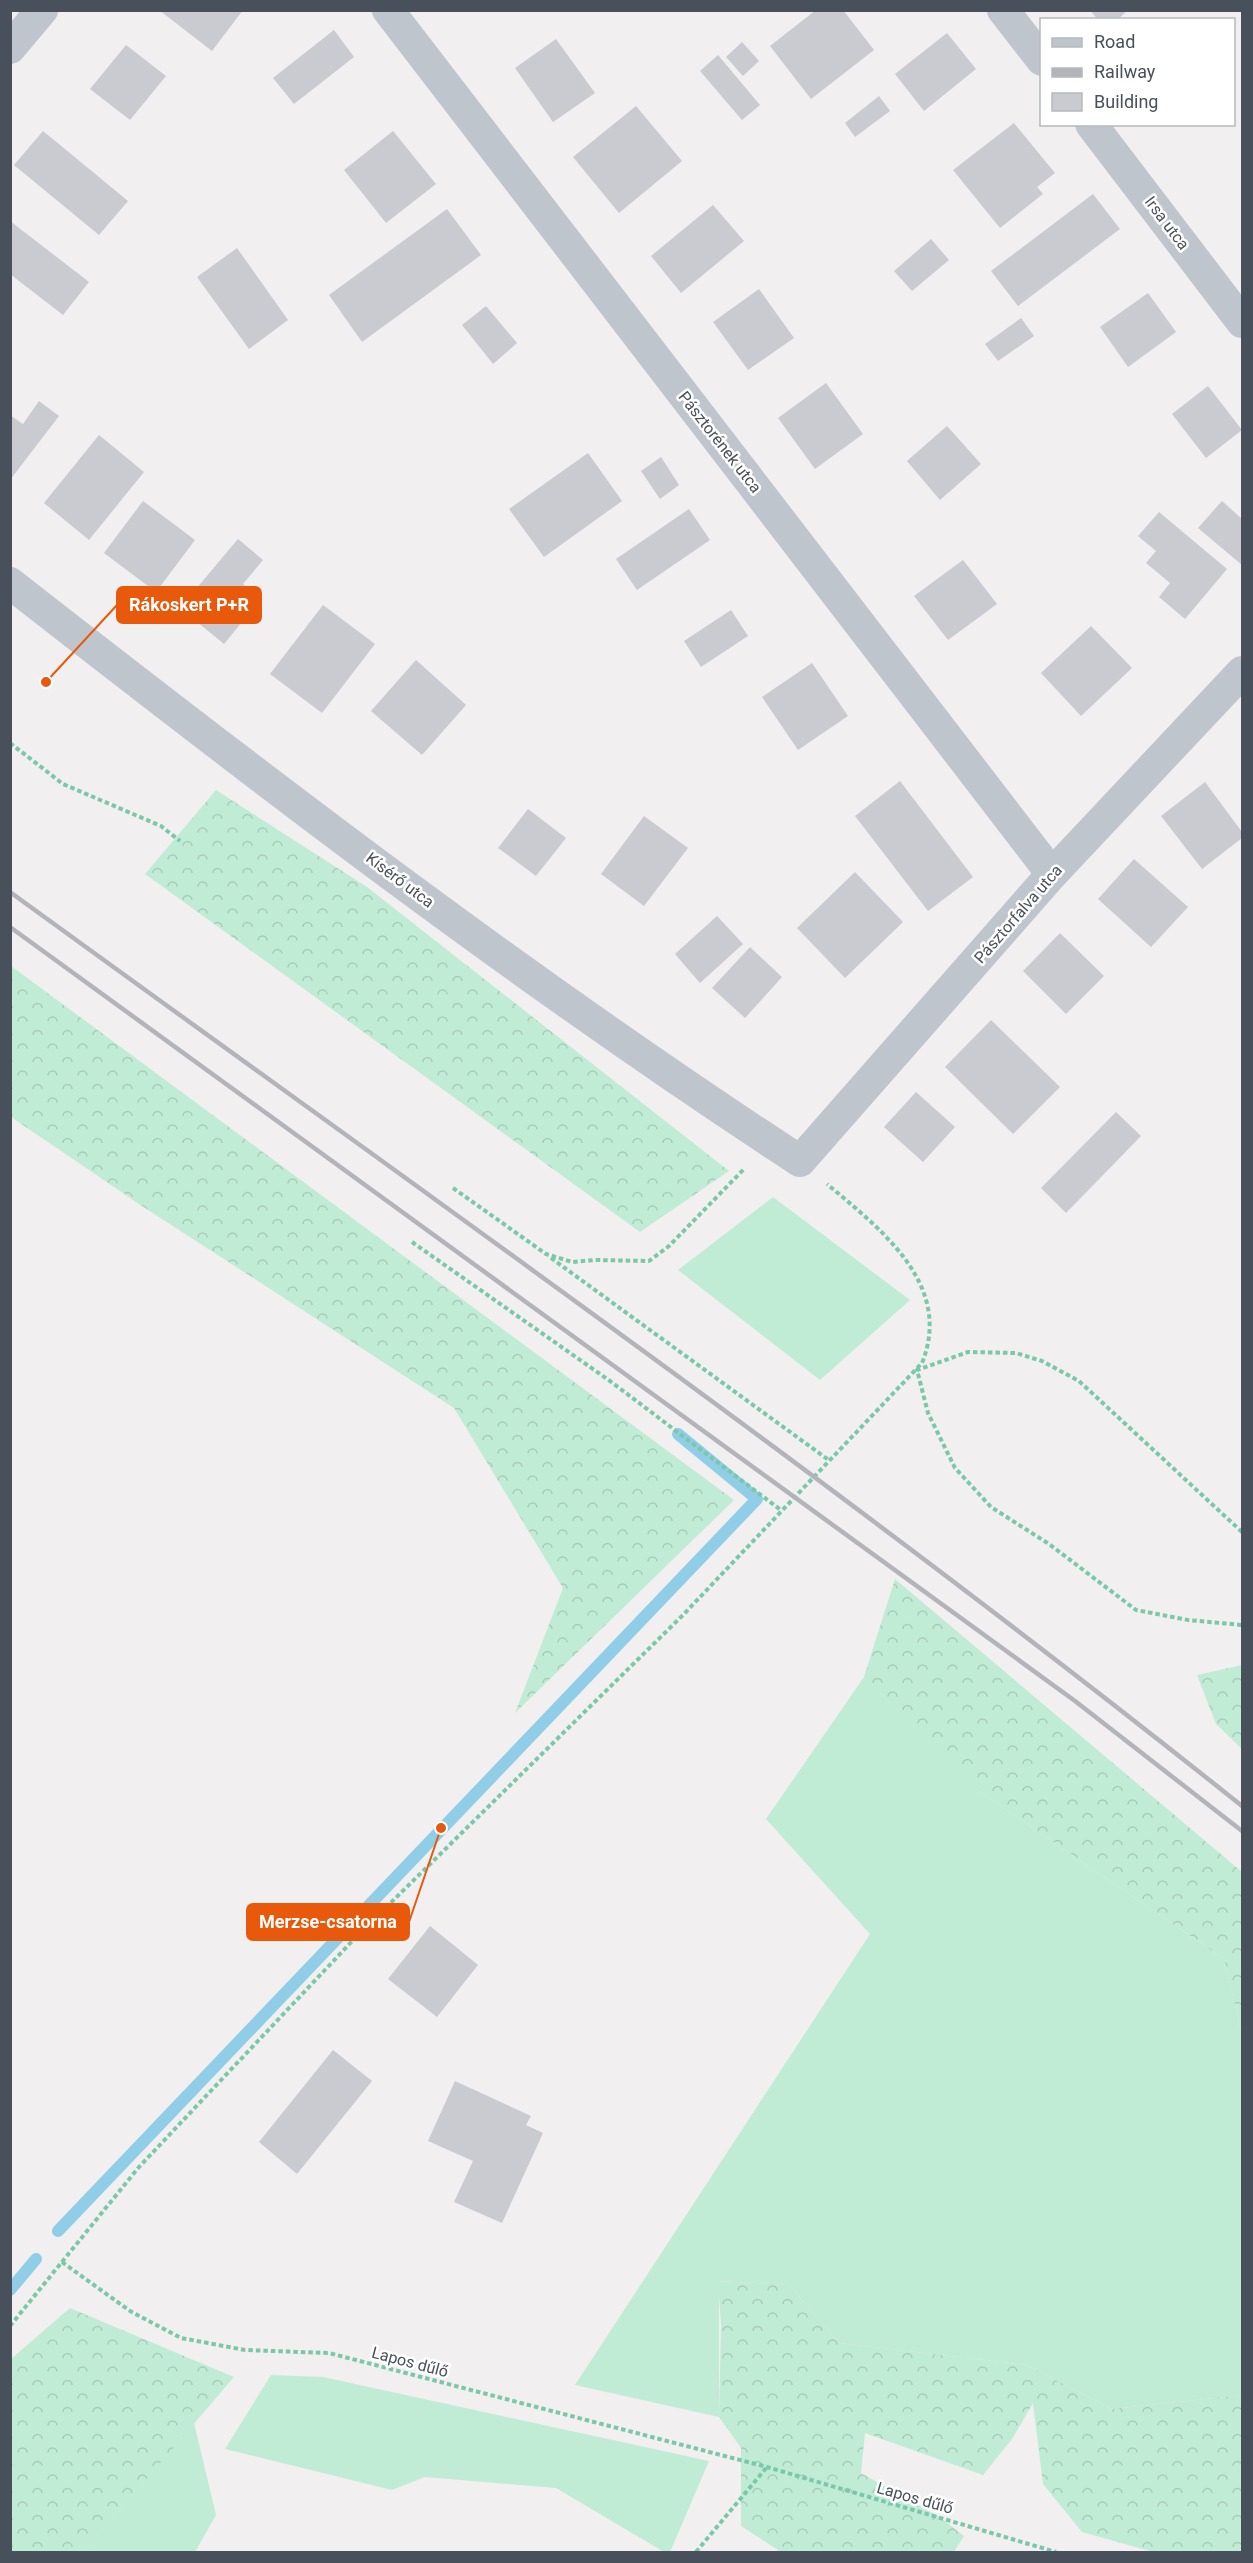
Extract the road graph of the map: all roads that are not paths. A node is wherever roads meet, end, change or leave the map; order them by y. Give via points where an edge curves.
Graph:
1 (42, 10) edge
2 (388, 10) edge
3 (1003, 10) edge
4 (10, 48) edge
5 (1040, 59) edge
6 (1093, 126) edge
7 (1242, 322) edge
8 (10, 583) edge
9 (1242, 672) edge
10 (1052, 874) junction
11 (800, 1161) joint

1 - 4 street
2 - 10 street, Pásztorének utca
3 - 5 street
6 - 7 street, Irsa utca
8 - 11 street, Kísérő utca via 208,738 495,950
9 - 10 street, Pásztorfalva utca
10 - 11 street, Pásztorfalva utca

